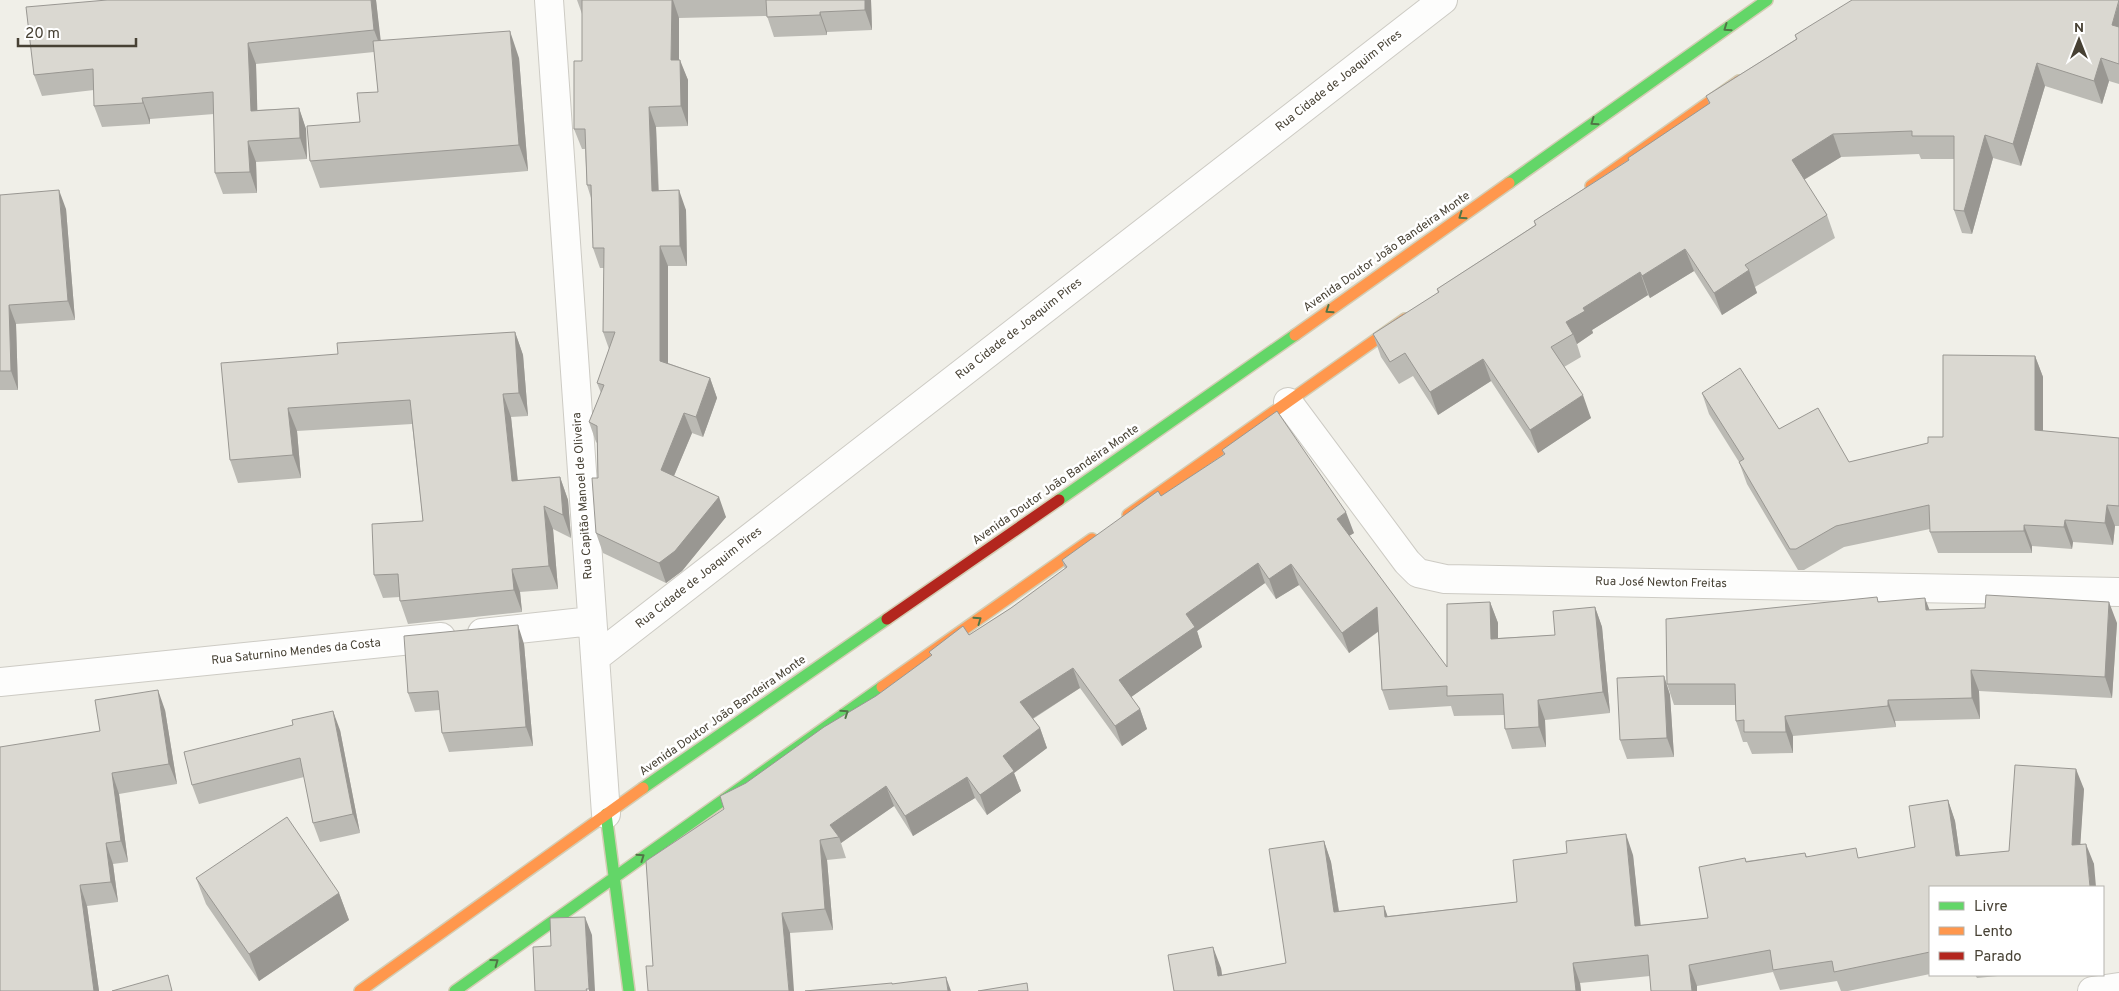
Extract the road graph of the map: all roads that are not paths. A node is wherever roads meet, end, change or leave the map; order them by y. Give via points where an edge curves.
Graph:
1 (549, 0) edge
2 (1443, 0) edge
3 (1767, 0) edge
4 (1748, 75) edge
5 (1578, 195) edge
6 (1417, 310) edge
7 (1288, 402) junction
8 (1117, 522) edge
9 (1101, 533) edge
10 (2119, 592) edge
11 (592, 621) junction
12 (595, 658) junction
13 (0, 682) edge
14 (606, 814) junction
15 (615, 876) junction
16 (2119, 987) edge
17 (360, 991) edge
18 (455, 991) edge
19 (629, 991) edge
20 (2092, 991) edge

1 - 11 street, Rua Capitão Manoel de Oliveira
2 - 12 street, Rua Cidade de Joaquim Pires
3 -> 14 main road, Avenida Doutor João Bandeira Monte via 1246,370
4 - 5 main road
6 - 7 main road
7 - 8 main road
7 - 10 street, Rua José Newton Freitas via 1418,573 1445,579
15 -> 9 main road
11 - 12 street, Rua Capitão Manoel de Oliveira
11 - 13 street, Rua Saturnino Mendes da Costa
12 - 14 street, Rua Capitão Manoel de Oliveira
14 - 15 main road, Rua Capitão Manoel de Oliveira
14 - 17 main road, Avenida Doutor João Bandeira Monte
18 -> 15 main road
15 - 19 main road, Rua Capitão Manoel de Oliveira
16 - 20 street

